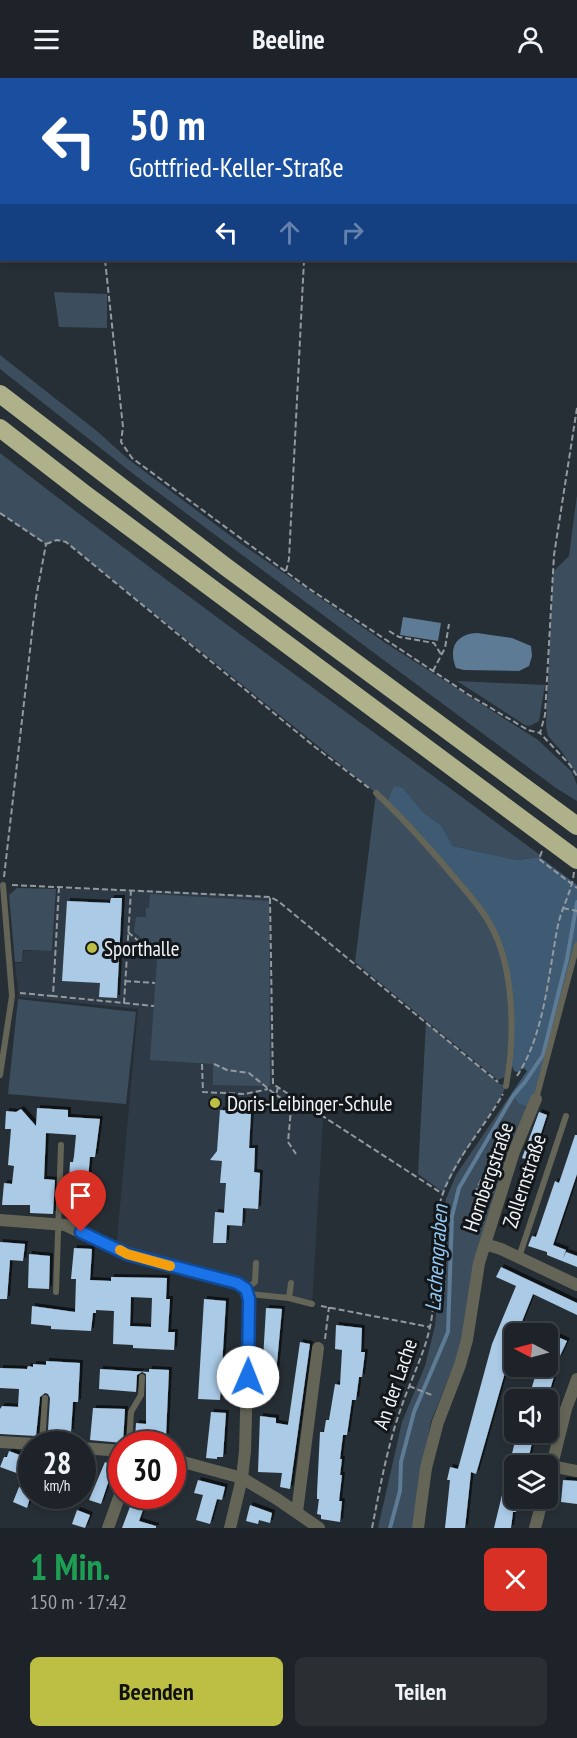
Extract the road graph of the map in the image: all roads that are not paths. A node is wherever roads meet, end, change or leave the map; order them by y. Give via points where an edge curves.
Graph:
1 (0, 394) edge
2 (0, 428) edge
3 (376, 793) road end
4 (577, 826) edge
5 (576, 863) edge
6 (3, 885) road end
7 (577, 945) edge
8 (0, 1075) edge
9 (506, 1086) road end
10 (536, 1099) joint
11 (566, 1116) dead end
12 (61, 1145) dead end
13 (0, 1220) edge
14 (57, 1224) junction
15 (487, 1238) junction
16 (519, 1257) junction
17 (256, 1263) dead end
18 (576, 1282) edge
19 (291, 1283) dead end
20 (56, 1292) dead end
21 (248, 1292) junction
22 (289, 1298) junction
23 (312, 1304) road end
24 (318, 1348) road end
25 (142, 1377) dead end
26 (577, 1379) edge
27 (45, 1398) dead end
28 (43, 1431) edge
29 (129, 1431) edge
30 (0, 1442) edge
31 (18, 1443) edge
32 (554, 1455) edge
33 (186, 1464) edge
34 (558, 1467) edge
35 (577, 1471) edge
36 (242, 1478) junction
37 (115, 1509) edge
38 (540, 1509) edge
39 (300, 1519) edge
40 (108, 1528) edge
41 (230, 1528) edge
42 (319, 1528) edge
43 (418, 1528) edge
44 (535, 1528) edge

1 - 4 highway via 226,567
2 - 5 highway, bridge
3 - 9 lane via 472,899 498,942 511,1018
6 - 8 lane via 12,992
7 - 10 lane, Hornbergstraße
10 - 15 street, Hornbergstraße via 514,1152
11 - 16 lane, Zollernstraße
12 - 14 lane
13 - 14 street
14 - 20 lane
14 - 21 street via 65,1224 127,1254 237,1283
15 - 16 street, Zollernstraße
15 - 43 street, Hornbergstraße via 479,1263 467,1340 426,1468
16 - 18 street, Zollernstraße
17 - 21 lane via 255,1282
19 - 22 lane
21 - 22 lane
21 - 36 street
22 - 23 lane
24 - 39 street
25 - 29 lane via 141,1395 130,1412
26 - 32 street
27 - 28 lane
30 - 31 street
33 - 36 street
34 - 35 street
36 - 39 street
36 - 41 street
37 - 40 street
38 - 44 street
39 - 42 street

